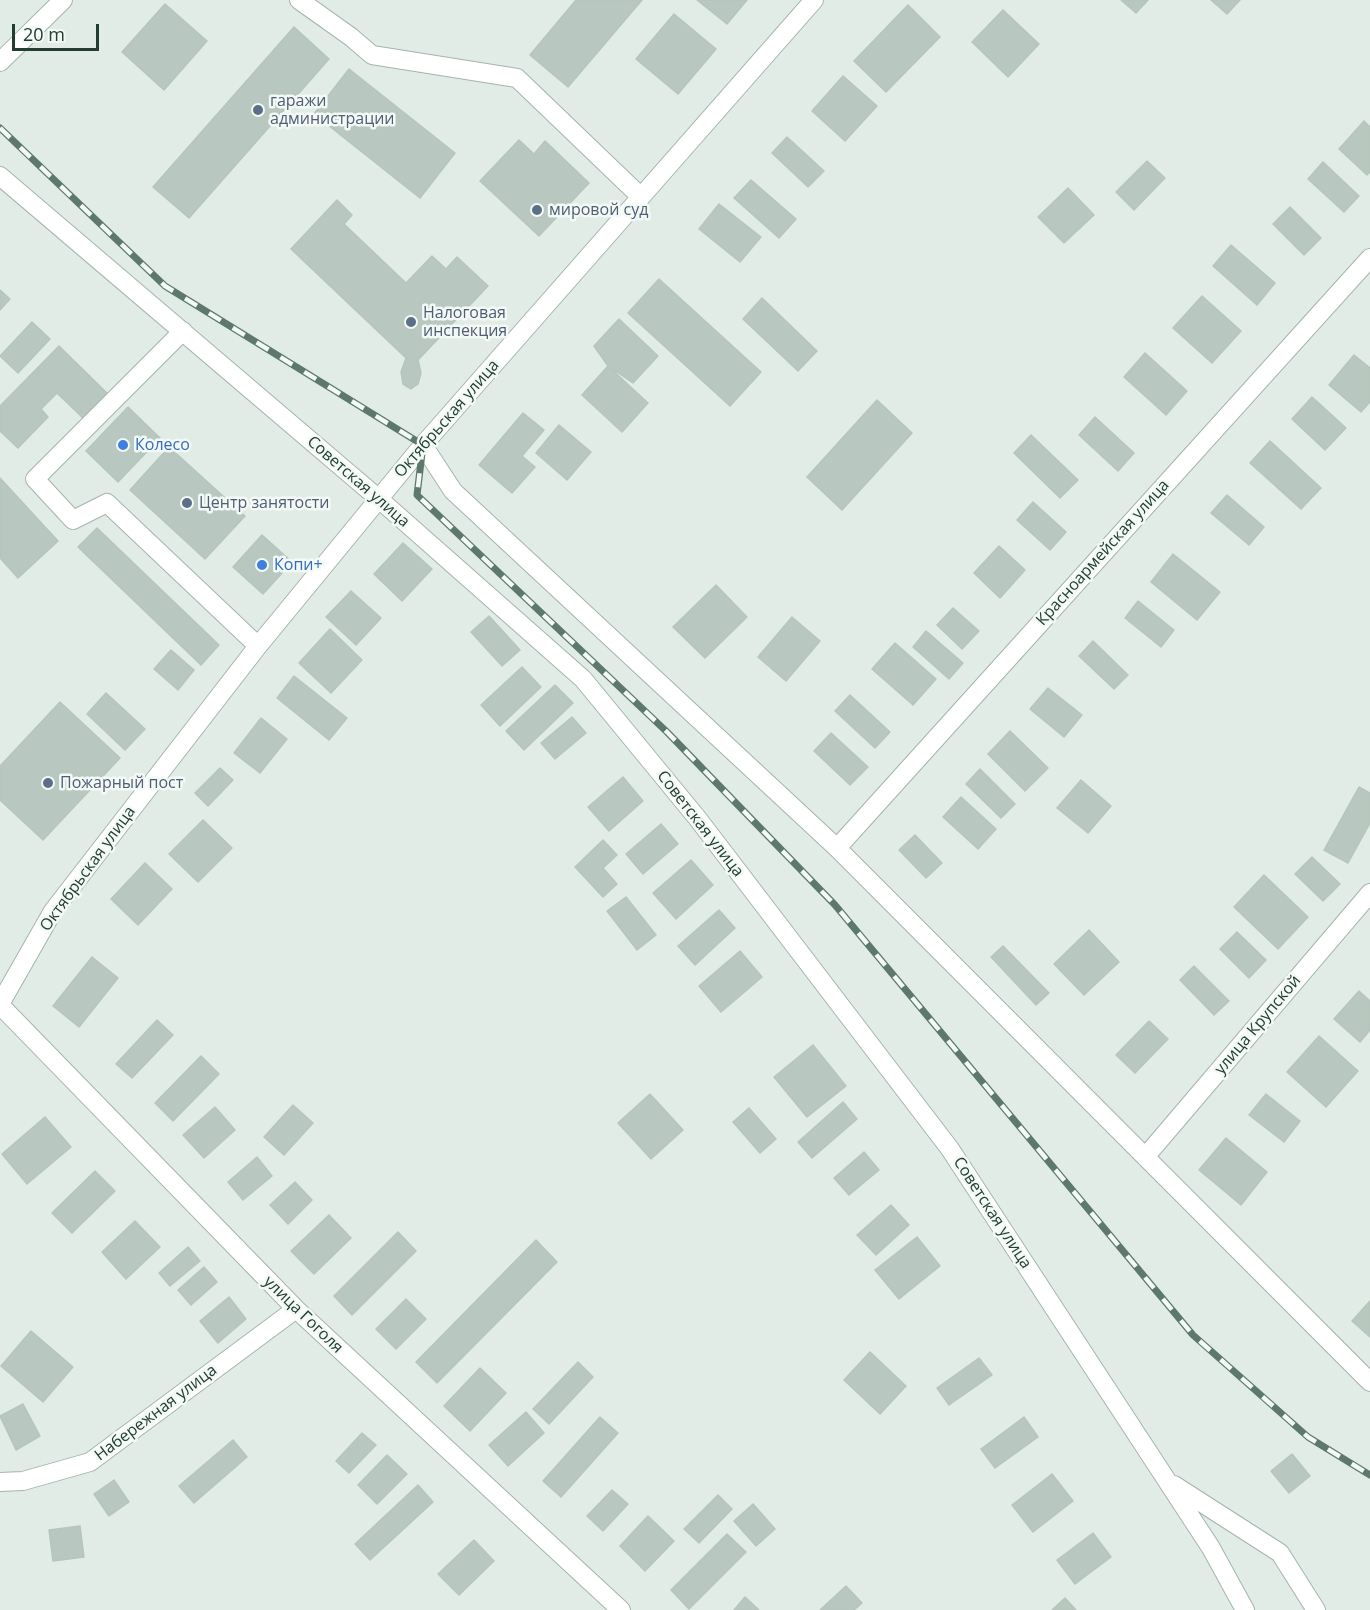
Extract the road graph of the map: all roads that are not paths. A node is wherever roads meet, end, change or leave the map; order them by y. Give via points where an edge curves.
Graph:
1 (63, 0) edge
2 (299, 0) edge
3 (814, 0) edge
4 (0, 62) edge
5 (0, 176) edge
6 (641, 197) junction
7 (1370, 258) edge
8 (183, 331) junction
9 (423, 445) junction
10 (379, 499) junction
11 (258, 646) junction
12 (837, 848) junction
13 (1370, 893) edge
14 (0, 1004) edge
15 (1146, 1156) junction
16 (296, 1309) junction
17 (1370, 1382) edge
18 (1167, 1481) junction
19 (0, 1482) edge
20 (621, 1610) edge
21 (1245, 1610) edge
22 (1316, 1610) edge

1 - 4 street
2 - 6 street via 372,55 517,78
3 - 6 street, Октябрьская улица
5 - 8 street, Советская улица
6 - 9 street, Октябрьская улица
7 - 12 street, Красноармейская улица
8 - 10 street, Советская улица
8 - 11 street via 35,479 73,520 107,503
9 - 10 street, Октябрьская улица
9 - 12 street via 453,491
10 - 11 street, Октябрьская улица
10 - 18 street, Советская улица via 583,679 690,810 950,1149
11 - 14 street, Октябрьская улица via 53,912
12 - 15 street
13 - 15 street, улица Крупской
14 - 16 street, улица Гоголя
15 - 17 street
16 - 19 street, Набережная улица via 90,1462 23,1481
16 - 20 street, улица Гоголя
18 - 21 street, Советская улица
18 - 22 street via 1280,1553

